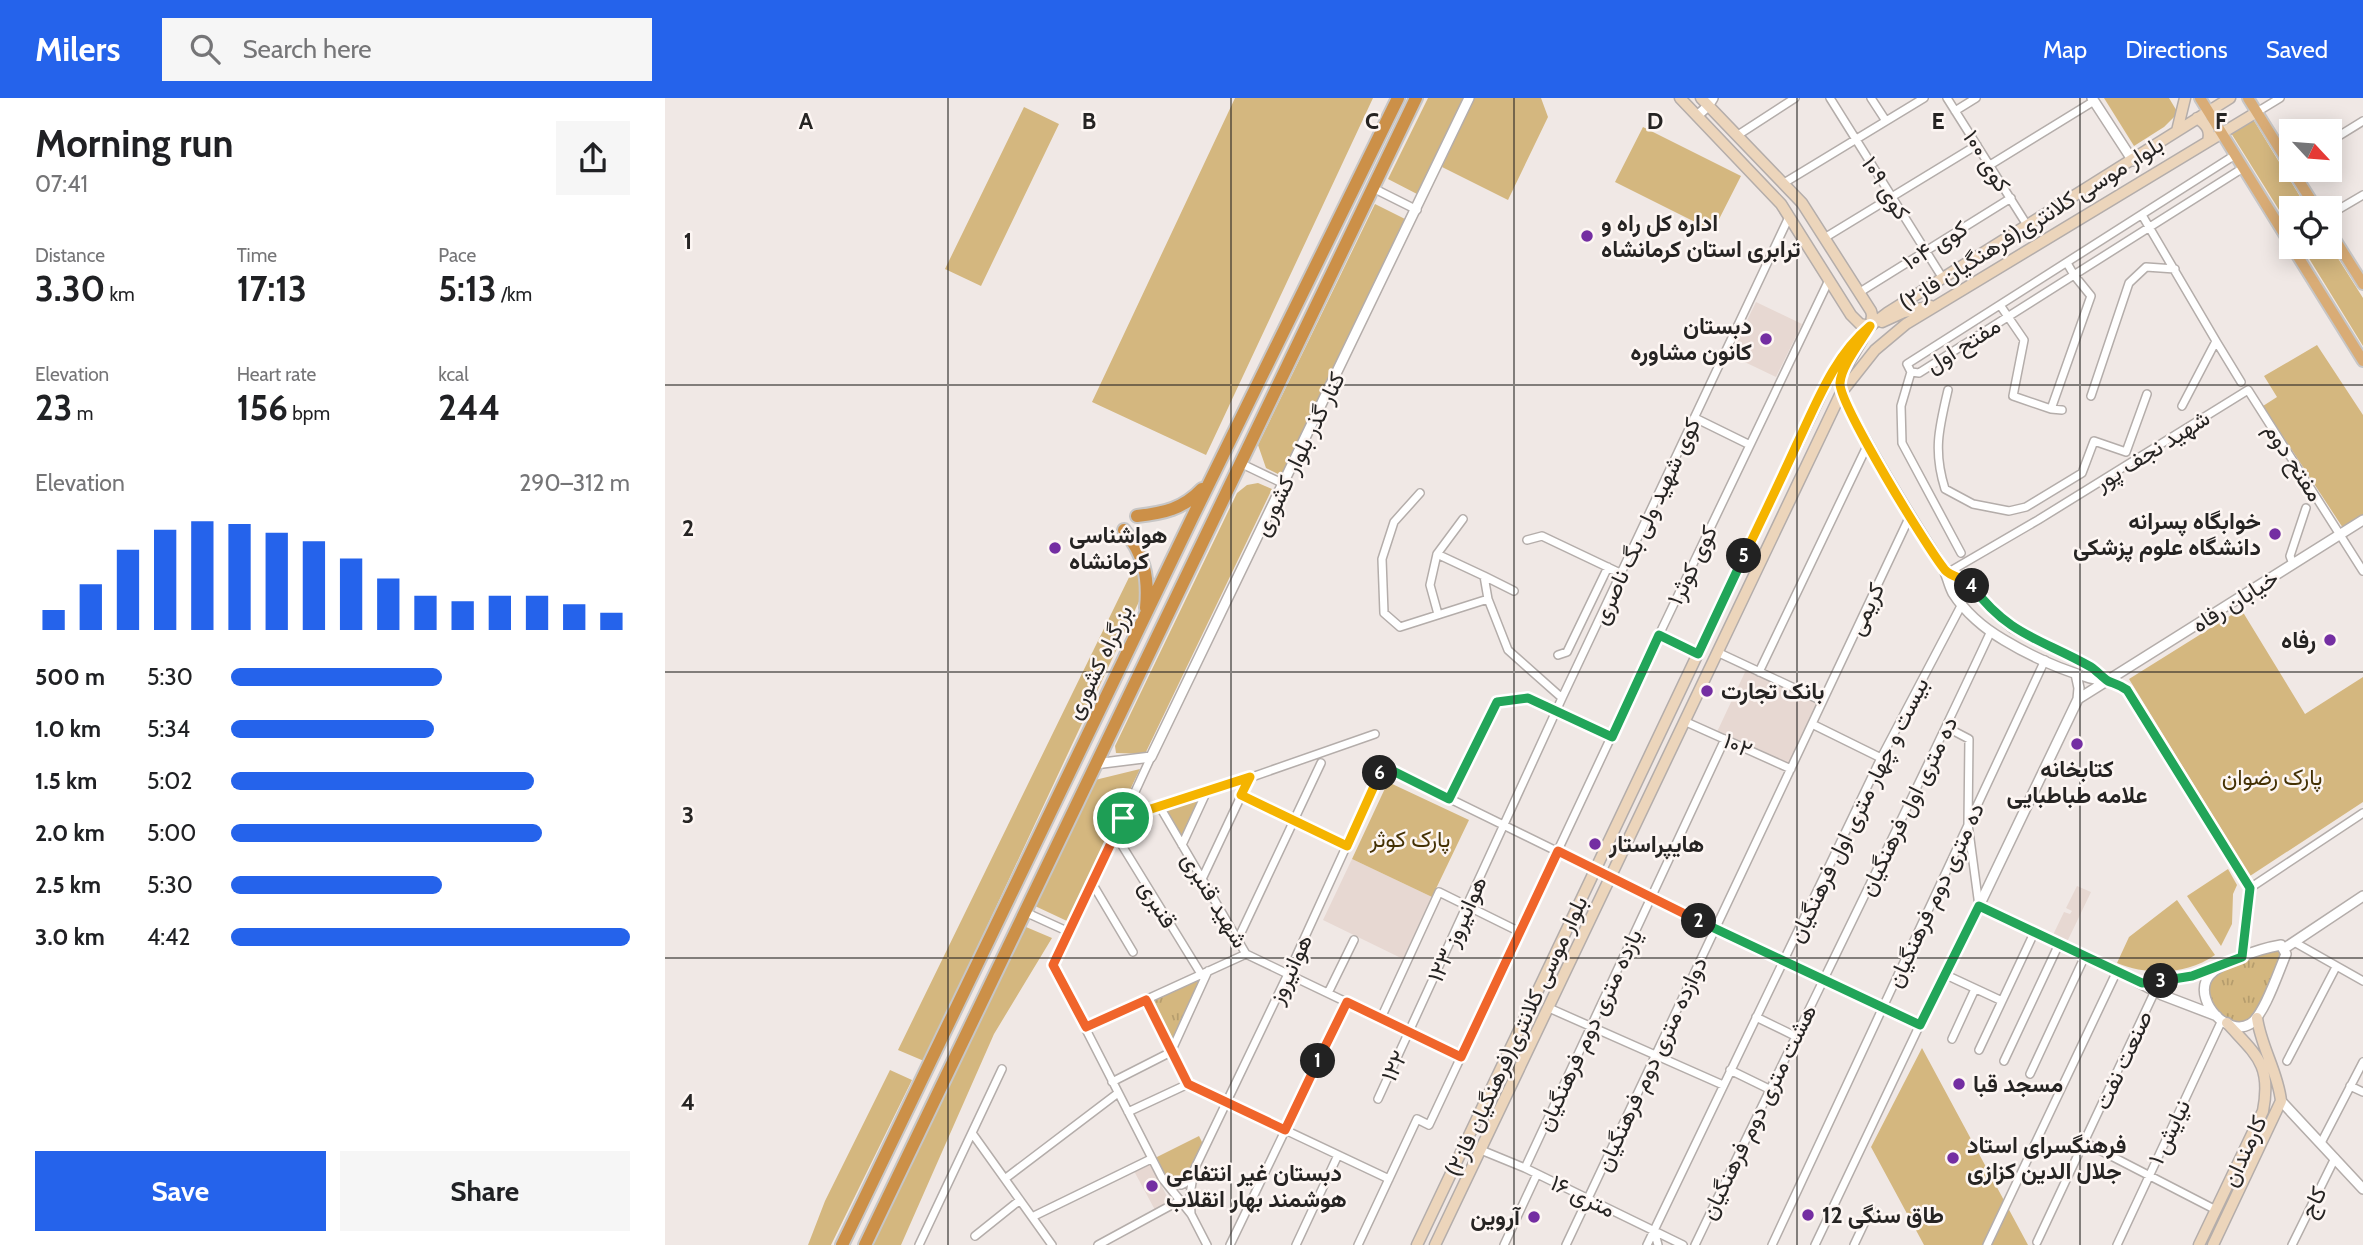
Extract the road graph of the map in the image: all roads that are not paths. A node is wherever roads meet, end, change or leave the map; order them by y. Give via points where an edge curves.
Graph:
1 (1398, 98) edge
2 (1416, 98) edge
3 (1469, 98) edge
4 (1680, 98) edge
5 (1795, 98) edge
6 (1830, 98) edge
7 (1871, 98) edge
8 (1924, 98) edge
9 (1947, 98) edge
10 (1976, 98) edge
11 (2185, 98) edge
12 (2200, 98) edge
13 (2230, 98) edge
14 (2248, 98) edge
15 (2280, 98) edge
16 (2093, 100) edge
17 (1707, 101) edge
18 (1955, 111) junction
19 (2209, 111) junction
20 (2257, 112) junction
21 (1697, 116) junction
22 (2197, 118) junction
23 (1886, 121) junction
24 (2363, 121) edge
25 (2176, 133) junction
26 (2223, 133) junction
27 (2342, 134) edge
28 (1738, 135) junction
29 (1856, 139) junction
30 (2209, 141) junction
31 (1977, 145) junction
32 (2279, 148) edge
33 (2235, 155) junction
34 (2133, 161) junction
35 (1990, 165) junction
36 (2243, 167) junction
37 (1784, 183) junction
38 (1373, 188) junction
39 (2363, 195) edge
40 (1892, 197) junction
41 (2011, 198) junction
42 (2342, 207) edge
43 (1417, 210) junction
44 (2142, 215) junction
45 (1789, 217) junction
46 (2027, 225) junction
47 (2279, 226) edge
48 (2150, 227) junction
49 (1826, 237) junction
50 (1926, 251) junction
51 (2342, 251) edge
52 (2299, 259) edge
53 (2067, 262) junction
54 (2175, 269) junction
55 (2074, 275) junction
56 (1942, 277) junction
57 (1829, 279) junction
58 (2363, 284) edge
59 (1860, 292) junction
60 (1935, 305) junction
61 (2000, 305) junction
62 (2008, 317) junction
63 (1870, 326) junction
64 (2216, 341) junction
65 (2363, 361) edge
66 (1911, 372) junction
67 (2241, 382) dead end
68 (1948, 390) dead end
69 (2248, 390) joint
70 (1841, 393) junction
71 (2147, 394) dead end
72 (2091, 396) dead end
73 (2182, 406) dead end
74 (2051, 409) junction
75 (2062, 410) dead end
76 (1695, 418) junction
77 (1868, 444) junction
78 (1750, 445) junction
79 (1240, 463) junction
80 (1210, 482) junction
81 (1284, 484) junction
82 (1945, 489) junction
83 (1420, 493) dead end
84 (1930, 496) junction
85 (2307, 508) dead end
86 (1194, 514) junction
87 (1137, 516) dead end
88 (1910, 516) junction
89 (1463, 519) dead end
90 (2363, 520) edge
91 (1210, 525) junction
92 (1124, 530) dead end
93 (2341, 534) junction
94 (1527, 540) dead end
95 (1961, 552) dead end
96 (1437, 554) junction
97 (2293, 564) junction
98 (1608, 567) junction
99 (1167, 569) junction
100 (2363, 571) edge
101 (1622, 573) junction
102 (1947, 573) junction
103 (1484, 576) junction
104 (1184, 578) junction
105 (1514, 591) dead end
106 (1488, 599) junction
107 (1962, 604) junction
108 (1438, 614) junction
109 (1142, 622) junction
110 (1991, 631) junction
111 (1659, 635) junction
112 (1717, 652) junction
113 (1698, 654) junction
114 (1558, 655) dead end
115 (2045, 660) junction
116 (1759, 672) junction
117 (2076, 674) junction
118 (2108, 681) junction
119 (1562, 698) junction
120 (2078, 699) junction
121 (1822, 701) junction
122 (1557, 711) junction
123 (1685, 721) junction
124 (1812, 724) junction
125 (1946, 727) junction
126 (1375, 734) dead end
127 (1612, 737) junction
128 (1725, 739) junction
129 (1151, 757) junction
130 (1881, 758) junction
131 (1321, 763) dead end
132 (1095, 764) junction
133 (1791, 769) junction
134 (1250, 777) junction
135 (1206, 793) junction
136 (1241, 795) junction
137 (1449, 799) junction
138 (1160, 807) junction
139 (2363, 813) edge
140 (1123, 818) junction
141 (1294, 820) junction
142 (1968, 824) junction
143 (1504, 826) junction
144 (1115, 834) junction
145 (1182, 845) junction
146 (1347, 846) junction
147 (1558, 851) junction
148 (1595, 869) junction
149 (1611, 877) junction
150 (1202, 879) junction
151 (1092, 883) junction
152 (2250, 888) junction
153 (2363, 896) edge
154 (1650, 897) junction
155 (1467, 906) junction
156 (1979, 906) junction
157 (1025, 912) junction
158 (1716, 929) junction
159 (1069, 932) junction
160 (1520, 932) junction
161 (2034, 933) junction
162 (1238, 939) junction
163 (1354, 940) dead end
164 (2294, 942) junction
165 (2059, 944) junction
166 (2285, 948) junction
167 (1133, 952) dead end
168 (1246, 954) junction
169 (2085, 956) junction
170 (2242, 957) junction
171 (1783, 961) junction
172 (2336, 967) junction
173 (2218, 968) junction
174 (1209, 971) junction
175 (2117, 971) junction
176 (1201, 974) junction
177 (1288, 974) junction
178 (1944, 974) junction
179 (1822, 979) junction
180 (2363, 981) edge
181 (2142, 983) junction
182 (1975, 989) junction
183 (2155, 991) junction
184 (1328, 993) junction
185 (1146, 1000) junction
186 (2002, 1001) junction
187 (1347, 1002) junction
188 (1882, 1007) junction
189 (1549, 1008) junction
190 (1756, 1017) junction
191 (1381, 1018) junction
192 (2257, 1018) junction
193 (2222, 1020) junction
194 (1591, 1025) junction
195 (1920, 1025) junction
196 (1086, 1027) junction
197 (1410, 1032) junction
198 (1795, 1036) junction
199 (1952, 1039) dead end
200 (1979, 1050) dead end
201 (1171, 1052) junction
202 (1656, 1054) junction
203 (1461, 1057) junction
204 (2004, 1060) dead end
205 (2287, 1061) dead end
206 (2363, 1062) edge
207 (1002, 1069) dead end
208 (1730, 1070) junction
209 (2030, 1074) dead end
210 (1112, 1082) junction
211 (1188, 1084) junction
212 (1723, 1085) junction
213 (2350, 1086) junction
214 (1769, 1089) junction
215 (2363, 1092) edge
216 (1118, 1093) junction
217 (1378, 1099) dead end
218 (2281, 1101) junction
219 (1227, 1102) junction
220 (1128, 1112) junction
221 (1285, 1130) junction
222 (972, 1133) junction
223 (2084, 1142) junction
224 (2321, 1143) junction
225 (1481, 1150) junction
226 (1338, 1155) junction
227 (2335, 1158) junction
228 (1151, 1159) junction
229 (1525, 1168) junction
230 (1194, 1170) junction
231 (1537, 1174) junction
232 (2149, 1175) junction
233 (1006, 1178) junction
234 (1162, 1178) junction
235 (1389, 1179) junction
236 (2363, 1189) edge
237 (1587, 1198) junction
238 (1020, 1199) junction
239 (1179, 1201) junction
240 (1871, 1209) dead end
241 (2216, 1210) junction
242 (1191, 1214) junction
243 (2228, 1215) junction
244 (1032, 1217) junction
245 (1654, 1230) junction
246 (975, 1236) dead end
247 (2037, 1242) dead end
248 (842, 1245) edge
249 (865, 1245) edge
250 (919, 1245) edge
251 (1052, 1245) edge
252 (1098, 1245) edge
253 (1207, 1245) edge
254 (1230, 1245) edge
255 (1296, 1245) edge
256 (1357, 1245) edge
257 (1417, 1245) edge
258 (1435, 1245) edge
259 (1504, 1245) edge
260 (1566, 1245) edge
261 (1647, 1245) edge
262 (1658, 1245) edge
263 (1683, 1245) edge
264 (1695, 1245) edge
265 (1772, 1245) edge
266 (1815, 1245) edge
267 (1854, 1245) edge
268 (1987, 1245) edge
269 (2117, 1245) edge
270 (2199, 1245) edge
271 (2213, 1245) edge
272 (2292, 1245) edge

1 - 80 highway, بزرگراه کشوری
2 - 38 highway, بزرگراه کشوری
3 - 43 street, کنار گذر بلوار کشوری
4 - 21 main road
5 - 28 street
6 - 29 street, کوی ۱۰۹
7 - 23 street
8 - 23 street
9 - 18 street, کوی ۱۰۰
10 - 18 street
11 - 25 main road
12 - 19 main road
13 - 19 main road, بلوار موسی کلانتری(فرهنگیان فاز۲)
14 - 20 main road
15 - 20 street
16 - 34 street
16 - 35 street
17 - 21 street
17 - 28 main road
18 - 31 street, کوی ۱۰۰
19 - 22 main road, بلوار موسی کلانتری(فرهنگیان فاز۲)
19 - 26 main road
20 - 26 main road, بلوار موسی کلانتری(فرهنگیان فاز۲)
20 - 32 main road
21 - 45 main road
22 - 25 main road, بلوار موسی کلانتری(فرهنگیان فاز۲)
22 - 30 main road via 2208,128
23 - 29 street
24 - 27 street
25 - 34 main road, بلوار موسی کلانتری(فرهنگیان فاز۲)
26 - 30 main road, بلوار موسی کلانتری(فرهنگیان فاز۲)
26 - 33 main road
28 - 37 main road
29 - 37 street
29 - 40 street, کوی ۱۰۹
30 - 60 main road, بلوار موسی کلانتری(فرهنگیان فاز۲)
31 - 35 street, کوی ۱۰۰
31 - 40 street
33 - 36 main road
33 - 44 street, مفتح اول
34 - 46 main road, بلوار موسی کلانتری(فرهنگیان فاز۲)
35 - 41 street, کوی ۱۰۰
36 - 47 main road
36 - 48 street, مفتح اول
37 - 49 main road
38 - 43 street
38 - 79 highway, بزرگراه کشوری
39 - 42 street
40 - 49 street
40 - 50 street, کوی ۱۰۹
41 - 46 street, کوی ۱۰۰
41 - 50 street, کوی ۱۰۴
43 - 81 street, کنار گذر بلوار کشوری
44 - 48 street
44 - 53 street, مفتح اول
45 - 57 main road
45 - 76 street, کوی شهید ولی بگ ناصری
46 - 56 main road, بلوار موسی کلانتری(فرهنگیان فاز۲)
48 - 54 street
48 - 55 street, مفتح اول
49 - 59 main road
50 - 56 street, کوی ۱۰۹
50 - 59 street, کوی ۱۰۴
51 - 58 main road
52 - 65 main road
53 - 55 street
53 - 61 street, مفتح اول
54 - 64 street
54 - 72 street via 2146,267 2129,282
55 - 62 street, مفتح اول
55 - 74 street via 2091,296
56 - 63 main road, بلوار موسی کلانتری(فرهنگیان فاز۲)
57 - 63 main road via 1851,315
57 - 78 street, کوی کوثر۱
59 - 63 main road via 1873,315
60 - 63 main road
60 - 70 main road, بلوار موسی کلانتری(فرهنگیان فاز۲) via 1875,351
61 - 62 street
61 - 66 street, مفتح اول via 1907,364
62 - 66 street, مفتح اول via 1919,373
62 - 74 street via 2024,340 2013,396
63 - 70 main road via 1842,374
63 - 113 main road, بلوار موسی کلانتری(فرهنگیان فاز۲) via 1849,347 1825,386
64 - 67 street
64 - 73 street
66 - 84 street via 1901,406 1902,443
68 - 82 street via 1937,434
69 - 93 street, مفتح دوم
69 - 102 street, شهید نجف پور
70 - 77 street
70 - 112 main road, بلوار موسی کلانتری(فرهنگیان فاز۲)
71 - 82 street via 2126,452 2094,441 2082,473 2026,508 2009,511 1973,504
74 - 75 street
76 - 78 street
76 - 101 street, کوی شهید ولی بگ ناصری
77 - 88 street
77 - 116 street
78 - 111 street, کوی کوثر۱
79 - 81 street
79 - 91 highway, بزرگراه کشوری
80 - 86 highway, بزرگراه کشوری
80 - 87 highway via 1182,507
81 - 129 street, کنار گذر بلوار کشوری
82 - 84 street
83 - 108 street via 1394,522 1382,559 1384,613 1400,627
84 - 95 street
85 - 97 street via 2290,555
86 - 91 highway via 1198,526
86 - 99 highway, بزرگراه کشوری
88 - 102 street
88 - 121 street, کریمی
89 - 96 street
90 - 93 street, خیابان رفاه
91 - 104 highway, بزرگراه کشوری
92 - 109 highway via 1145,563
93 - 97 street, خیابان رفاه
93 - 100 street, مفتح دوم
94 - 98 street via 1542,536
96 - 103 street
96 - 108 street via 1430,585
97 - 118 street, خیابان رفاه
98 - 101 street
98 - 114 street via 1567,653
99 - 104 highway via 1178,566
99 - 109 highway, بزرگراه کشوری
101 - 119 street, کوی شهید ولی بگ ناصری
102 - 107 street
102 - 118 street via 1969,582 2013,628 2093,668
103 - 105 street
103 - 106 street
104 - 132 highway, بزرگراه کشوری
106 - 108 street
106 - 119 street via 1508,650
107 - 110 street
107 - 130 street, بیست و چهار متری اول فرهنگیان
109 - 248 highway, بزرگراه کشوری
110 - 115 street
110 - 125 street, ده متری اول فرهنگیان
111 - 113 street
111 - 127 street, کوی کوثر۱
112 - 116 street
112 - 123 main road, بلوار موسی کلانتری(فرهنگیان فاز۲)
113 - 148 main road, بلوار موسی کلانتری(فرهنگیان فاز۲)
115 - 117 street
115 - 142 street, ده متری دوم فرهنگیان
116 - 121 street
117 - 118 street
117 - 120 street
118 - 120 street, خیابان رفاه
118 - 152 street via 2127,690
119 - 122 street, کوی شهید ولی بگ ناصری
120 - 156 street
121 - 124 street, دوازده متری دوم فرهنگیان
122 - 127 street
122 - 137 street via 1528,698 1497,702
122 - 143 street, کوی شهید ولی بگ ناصری
123 - 128 street, ۱۰۲
123 - 149 main road, بلوار موسی کلانتری(فرهنگیان فاز۲)
124 - 130 street
124 - 133 street, دوازده متری دوم فرهنگیان
125 - 142 street via 1969,738
125 - 179 street, ده متری اول فرهنگیان
126 - 134 street
127 - 147 street, کوی کوثر۱
128 - 133 street, ۱۰۲
128 - 154 street, یازده متری دوم فرهنگیان
129 - 132 street
129 - 140 street
130 - 171 street, بیست و چهار متری اول فرهنگیان
131 - 141 street
132 - 157 highway, بزرگراه کشوری
133 - 158 street, دوازده متری دوم فرهنگیان
134 - 135 street
134 - 136 street
135 - 138 street
135 - 145 street
136 - 141 street
136 - 150 street
137 - 143 street
137 - 146 street, هوانیروز via 1383,766
138 - 140 street
138 - 145 street, شهید قنبری
139 - 152 street
140 - 144 street
141 - 146 street
141 - 162 street
142 - 156 street
142 - 188 street, ده متری دوم فرهنگیان
143 - 147 street
143 - 155 street, ۱۲۳ هوانیروز
144 - 151 street
144 - 176 street, قنبری
145 - 150 street, شهید قنبری
146 - 177 street, هوانیروز
147 - 148 street
147 - 160 street, کوی کوثر۱
148 - 149 street
148 - 257 main road, بلوار موسی کلانتری(فرهنگیان فاز۲)
149 - 154 street
149 - 189 main road, بلوار موسی کلانتری(فرهنگیان فاز۲)
150 - 162 street, شهید قنبری
151 - 159 street
151 - 167 street
152 - 170 street
153 - 164 street
154 - 158 street
154 - 194 street, یازده متری دوم فرهنگیان
155 - 160 street
155 - 191 street, ۱۲۳ هوانیروز via 1439,891
155 - 197 street, ۱۲۳ هوانیروز
156 - 161 street
156 - 178 street
157 - 159 street
157 - 249 highway, بزرگراه کشوری
158 - 171 street
158 - 202 street, دوازده متری دوم فرهنگیان
159 - 196 street via 1053,965
160 - 203 street, کوی کوثر۱
161 - 165 street
161 - 186 street
162 - 168 street, شهید قنبری
163 - 184 street
164 - 166 street
164 - 172 street
165 - 169 street
165 - 204 street
166 - 170 street via 2277,946
166 - 192 street
168 - 174 street
168 - 177 street, شهید قنبری
169 - 175 street
169 - 209 street
170 - 173 street
171 - 179 street
171 - 190 street, بیست و چهار متری اول فرهنگیان
172 - 180 street
172 - 205 street
173 - 181 street
173 - 193 street via 2206,980 2204,994 2207,1006
174 - 176 street
174 - 201 street
175 - 181 street
175 - 268 street
176 - 185 street
177 - 184 street, شهید قنبری
177 - 219 street, هوانیروز
178 - 182 street
178 - 195 street
179 - 188 street
179 - 198 street, هشت متری دوم فرهنگیان
181 - 183 street
182 - 186 street
182 - 199 street
183 - 193 street
183 - 223 street, صنعت نفت
184 - 187 street, شهید قنبری
185 - 196 street
185 - 201 street
186 - 200 street
187 - 191 street, شهید قنبری
187 - 221 street
188 - 195 street
188 - 265 street, ده متری دوم فرهنگیان
189 - 194 street
189 - 225 main road, بلوار موسی کلانتری(فرهنگیان فاز۲)
190 - 198 street
190 - 208 street, بیست و چهار متری اول فرهنگیان
191 - 197 street, شهید قنبری
192 - 193 street via 2239,1027
192 - 218 main road, کارمندان
193 - 232 street, نیایش ۱
193 - 241 main road, کارمندان via 2258,1057 2267,1082 2263,1111
194 - 202 street
194 - 229 street, یازده متری دوم فرهنگیان
195 - 266 street
196 - 210 street
197 - 203 street, شهید قنبری
197 - 217 street, ۱۲۲
198 - 214 street, هشت متری دوم فرهنگیان
201 - 210 street
201 - 211 street
202 - 212 street
202 - 237 street, دوازده متری دوم فرهنگیان
203 - 235 street, کوی کوثر۱ via 1429,1125 1417,1119
206 - 213 street
207 - 222 street
208 - 212 street, بیست و چهار متری اول فرهنگیان
208 - 214 street
210 - 216 street
211 - 219 street
211 - 220 street
212 - 245 street, بیست و چهار متری اول فرهنگیان
213 - 215 street
213 - 224 street
214 - 264 street, هشت متری دوم فرهنگیان
216 - 220 street
216 - 233 street
218 - 224 street
218 - 243 main road, کارمندان
219 - 221 street
219 - 230 street, هوانیروز
220 - 228 street
221 - 226 street
221 - 254 street
222 - 233 street
222 - 250 street
223 - 232 street
223 - 247 street, صنعت نفت
224 - 227 street
225 - 229 street, ۱۶ متری
225 - 258 main road, بلوار موسی کلانتری(فرهنگیان فاز۲)
226 - 235 street
226 - 255 street
227 - 236 street
227 - 272 street, کاج
228 - 234 street
228 - 244 street
229 - 231 street, ۱۶ متری
230 - 234 street via 1181,1185
230 - 242 street
231 - 237 street, ۱۶ متری
231 - 259 street
232 - 241 street
232 - 269 street, نیایش ۱
233 - 238 street
234 - 239 street
235 - 256 street
237 - 245 street, ۱۶ متری
237 - 260 street, دوازده متری دوم فرهنگیان
238 - 244 street
238 - 246 street
239 - 242 street
239 - 252 street
240 - 267 street
241 - 243 main road
241 - 270 main road, کارمندان
242 - 253 street
243 - 271 main road, کارمندان
244 - 251 street
245 - 261 street, بیست و چهار متری اول فرهنگیان
245 - 262 street
245 - 263 street, ۱۶ متری

